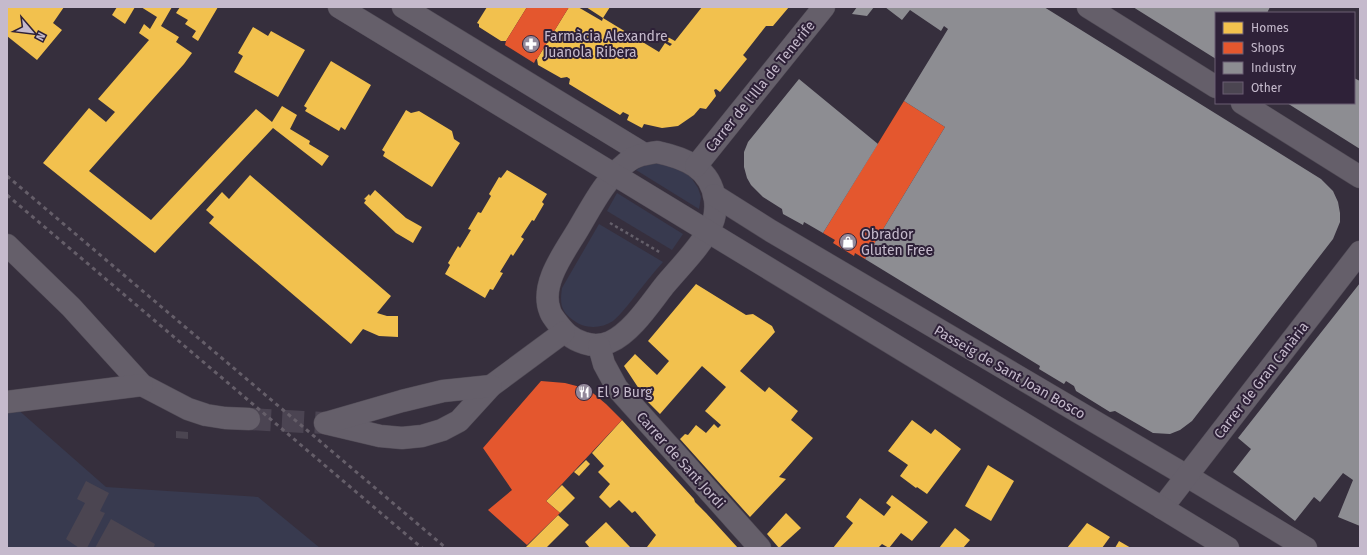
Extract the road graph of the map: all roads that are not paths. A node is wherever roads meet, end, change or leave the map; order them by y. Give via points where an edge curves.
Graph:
1 (403, 7) edge
2 (824, 7) edge
3 (1088, 7) edge
4 (342, 8) edge
5 (1215, 86) edge
6 (1244, 104) edge
7 (644, 154) junction
8 (696, 166) junction
9 (614, 174) junction
10 (1360, 177) edge
11 (714, 195) junction
12 (708, 231) junction
13 (7, 245) edge
14 (1360, 252) edge
15 (564, 332) junction
16 (599, 346) junction
17 (142, 385) junction
18 (491, 386) junction
19 (7, 402) edge
20 (249, 419) tunnel mouth
21 (1186, 476) junction
22 (1162, 508) junction
23 (760, 548) edge
24 (1228, 548) edge
25 (1306, 548) edge

1 - 7 street
2 - 8 street, Carrer de l'Illa de Tenerife
3 - 5 street
4 - 9 street
6 - 10 street
7 - 8 street via 657,152 670,155
7 - 9 street via 636,156
8 - 11 street via 705,174
9 - 12 street
9 - 15 street via 553,271 547,301 550,312
11 - 12 street via 716,206 713,223
11 - 21 street, Passeig de Sant Joan Bosco
12 - 16 street via 629,329 611,342
12 - 22 street
13 - 17 street via 71,307
14 - 21 street, Carrer de Gran Canària
15 - 16 street via 575,340
15 - 18 street
16 - 23 street, Carrer de Sant Jordi via 604,364 617,388
17 - 19 street
17 - 20 street via 188,409 206,415
18 - 18 street via 443,391 325,423 380,436 422,436 459,421
21 - 22 street, Carrer de Gran Canària
21 - 25 street, Passeig de Sant Joan Bosco
22 - 24 street

